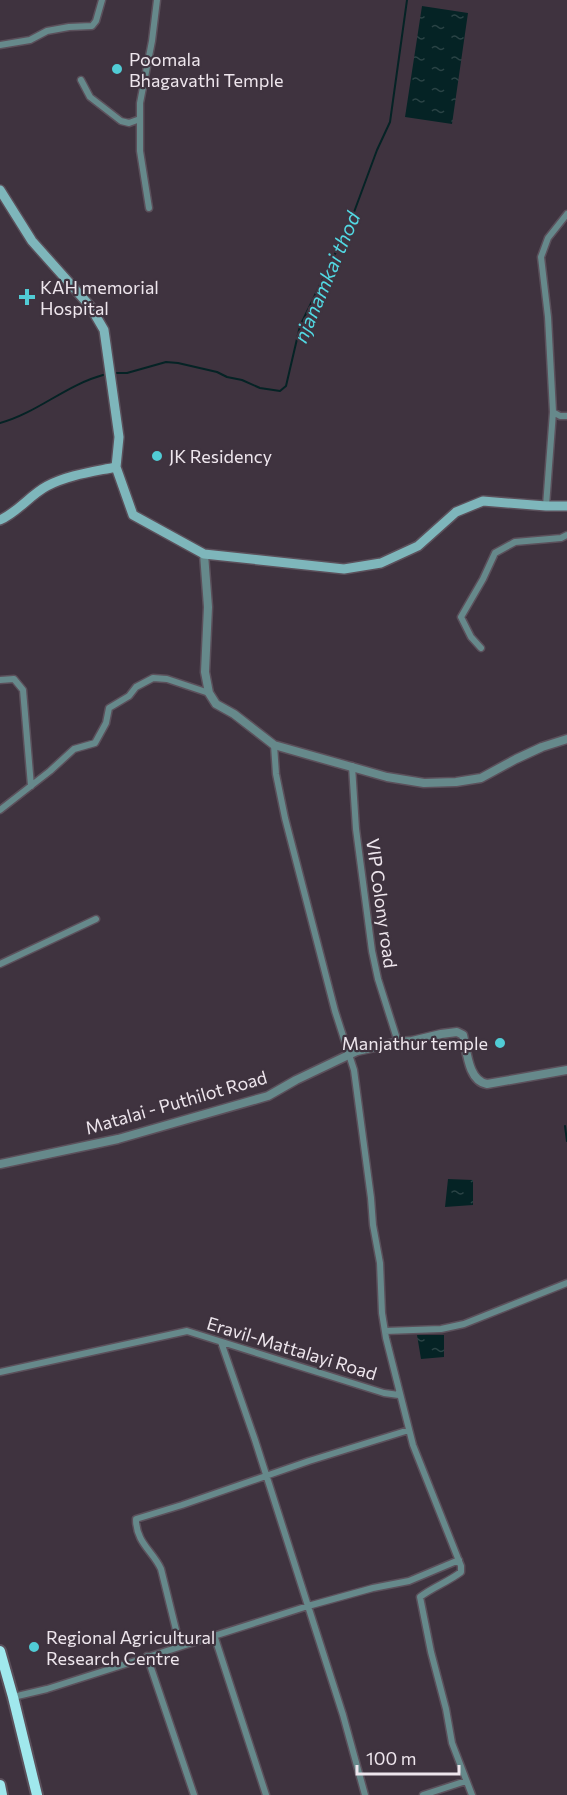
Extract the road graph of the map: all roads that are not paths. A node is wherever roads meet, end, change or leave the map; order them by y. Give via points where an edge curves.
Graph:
1 (102, 0) edge
2 (157, 0) edge
3 (0, 45) edge
4 (81, 80) dead end
5 (140, 119) junction
6 (0, 190) edge
7 (149, 208) dead end
8 (567, 214) edge
9 (553, 412) junction
10 (567, 416) edge
11 (116, 467) junction
12 (546, 506) junction
13 (567, 506) edge
14 (0, 520) edge
15 (567, 535) edge
16 (204, 554) junction
17 (481, 648) dead end
18 (0, 680) edge
19 (209, 693) junction
20 (567, 739) edge
21 (274, 745) junction
22 (352, 766) junction
23 (31, 786) junction
24 (0, 810) edge
25 (96, 919) dead end
26 (0, 964) edge
27 (398, 1042) junction
28 (349, 1054) junction
29 (567, 1070) edge
30 (0, 1164) edge
31 (567, 1283) edge
32 (385, 1331) junction
33 (221, 1342) junction
34 (0, 1372) edge
35 (399, 1395) junction
36 (409, 1431) junction
37 (266, 1476) junction
38 (459, 1560) junction
39 (308, 1606) junction
40 (214, 1635) junction
41 (180, 1646) junction
42 (0, 1651) edge
43 (147, 1656) junction
44 (14, 1697) junction
45 (466, 1781) junction
46 (0, 1785) edge
47 (2, 1795) edge
48 (38, 1795) edge
49 (194, 1795) edge
50 (266, 1795) edge
51 (365, 1795) edge
52 (423, 1795) edge
53 (472, 1795) edge

1 - 3 street via 92,26 47,31 30,40
2 - 5 street
4 - 5 street via 90,97 121,121
5 - 7 street via 140,151
6 - 11 main road via 32,242 90,306 104,330 119,437
8 - 9 street via 548,238 541,256
9 - 10 street
9 - 12 street
11 - 14 main road via 74,475 45,487
11 - 16 main road via 133,515
12 - 13 main road
12 - 16 main road via 483,501 456,512 418,546 381,563 344,569
15 - 17 street via 515,542 495,553 460,617
16 - 19 street via 208,607 205,672
18 - 23 street via 15,679 23,690
19 - 21 street via 216,704
19 - 23 street via 153,678 109,708 95,743 74,749
20 - 22 street via 481,778 456,782 407,782
21 - 22 street
21 - 28 street via 285,818
22 - 27 street, VIP Colony road via 372,951
23 - 24 street
25 - 26 street
27 - 28 street, Matalai - Puthilot Road
27 - 29 street, Matalai - Puthilot Road via 457,1032 463,1035 475,1079 487,1084
28 - 30 street, Matalai - Puthilot Road via 268,1096 117,1139
28 - 32 street via 381,1263
31 - 32 street via 464,1324
32 - 35 street
33 - 34 street, Eravil-Mattalayi Road via 187,1331
33 - 35 street, Eravil-Mattalayi Road
33 - 37 street
35 - 36 street
36 - 37 street
36 - 38 street
37 - 39 street
37 - 41 street via 136,1519 142,1543 161,1569
38 - 39 street via 409,1581
38 - 45 street via 461,1572 420,1597 452,1743
39 - 40 street
39 - 51 street
40 - 41 street
40 - 50 street
41 - 43 street
42 - 44 highway
43 - 44 street
43 - 49 street
44 - 48 highway
45 - 52 street
45 - 53 street
46 - 47 highway

